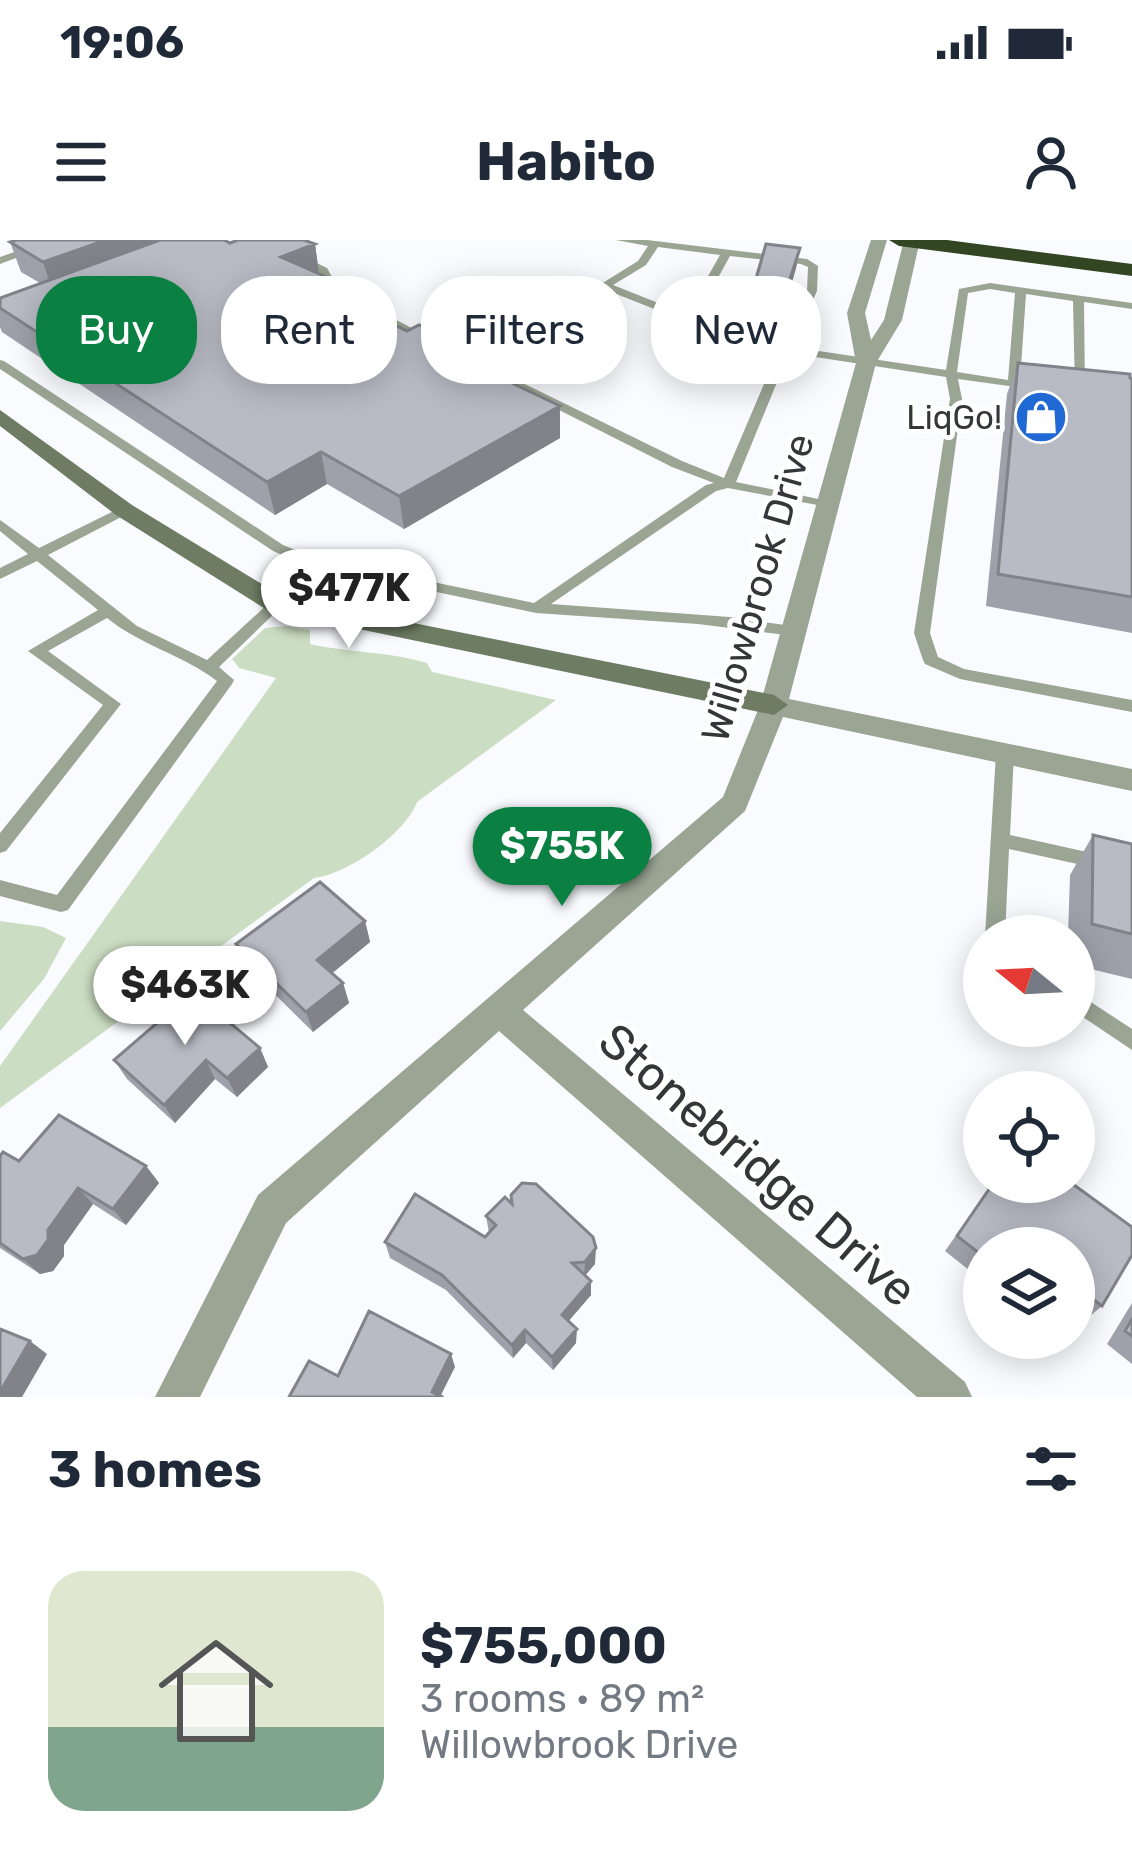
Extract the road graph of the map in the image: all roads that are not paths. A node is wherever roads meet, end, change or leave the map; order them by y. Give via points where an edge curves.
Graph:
1 (59, 240) edge
2 (621, 240) edge
3 (879, 240) edge
4 (1022, 240) edge
5 (908, 241) edge
6 (655, 244) junction
7 (278, 249) edge
8 (726, 254) junction
9 (1132, 254) edge
10 (0, 260) edge
11 (1132, 270) edge
12 (713, 276) edge
13 (813, 276) edge
14 (1022, 291) junction
15 (1078, 298) junction
16 (651, 304) edge
17 (1132, 306) edge
18 (821, 355) edge
19 (866, 363) junction
20 (0, 364) edge
21 (951, 374) junction
22 (770, 384) edge
23 (1014, 384) junction
24 (1081, 394) junction
25 (1098, 396) edge
26 (0, 416) edge
27 (728, 484) junction
28 (828, 505) junction
29 (124, 510) junction
30 (0, 524) edge
31 (36, 554) junction
32 (0, 574) edge
33 (276, 604) junction
34 (536, 608) junction
35 (108, 611) junction
36 (794, 631) junction
37 (209, 667) junction
38 (774, 705) junction
39 (1132, 706) edge
40 (1005, 753) junction
41 (1132, 780) edge
42 (1001, 840) junction
43 (0, 846) edge
44 (1132, 869) edge
45 (0, 888) edge
46 (996, 915) edge
47 (500, 1010) junction
48 (1095, 1015) edge
49 (1132, 1041) edge
50 (177, 1397) edge
51 (950, 1397) edge

1 - 10 lane
2 - 6 lane
3 - 19 street, Willowbrook Drive via 856,313
4 - 9 highway
5 - 11 highway
5 - 19 street, Willowbrook Drive via 893,320
6 - 8 lane
6 - 16 lane via 642,263 605,286
7 - 27 lane via 323,270 336,293
8 - 12 lane
8 - 13 lane via 813,266
14 - 15 lane
14 - 21 lane via 963,291
14 - 23 lane
15 - 17 lane
15 - 24 lane
18 - 19 lane
19 - 21 lane
19 - 28 street, Willowbrook Drive
20 - 34 lane via 278,548
21 - 23 lane
21 - 39 lane via 956,399 922,633 931,660 960,674
22 - 27 lane
23 - 24 lane
24 - 25 lane
26 - 29 street
27 - 28 lane
27 - 34 lane
28 - 36 street, Willowbrook Drive
29 - 31 lane
29 - 33 street
30 - 31 lane
31 - 32 lane
31 - 35 lane
33 - 37 lane
33 - 38 street
34 - 36 lane via 692,615
35 - 37 lane
35 - 43 lane via 35,650 113,704
36 - 38 street, Willowbrook Drive
37 - 45 lane via 226,680 61,904
38 - 40 street
38 - 47 street, Willowbrook Drive via 735,803
40 - 41 street
40 - 42 lane
42 - 44 lane
42 - 46 lane
47 - 50 street, Willowbrook Drive via 272,1209
47 - 51 street, Stonebridge Drive
48 - 49 lane

